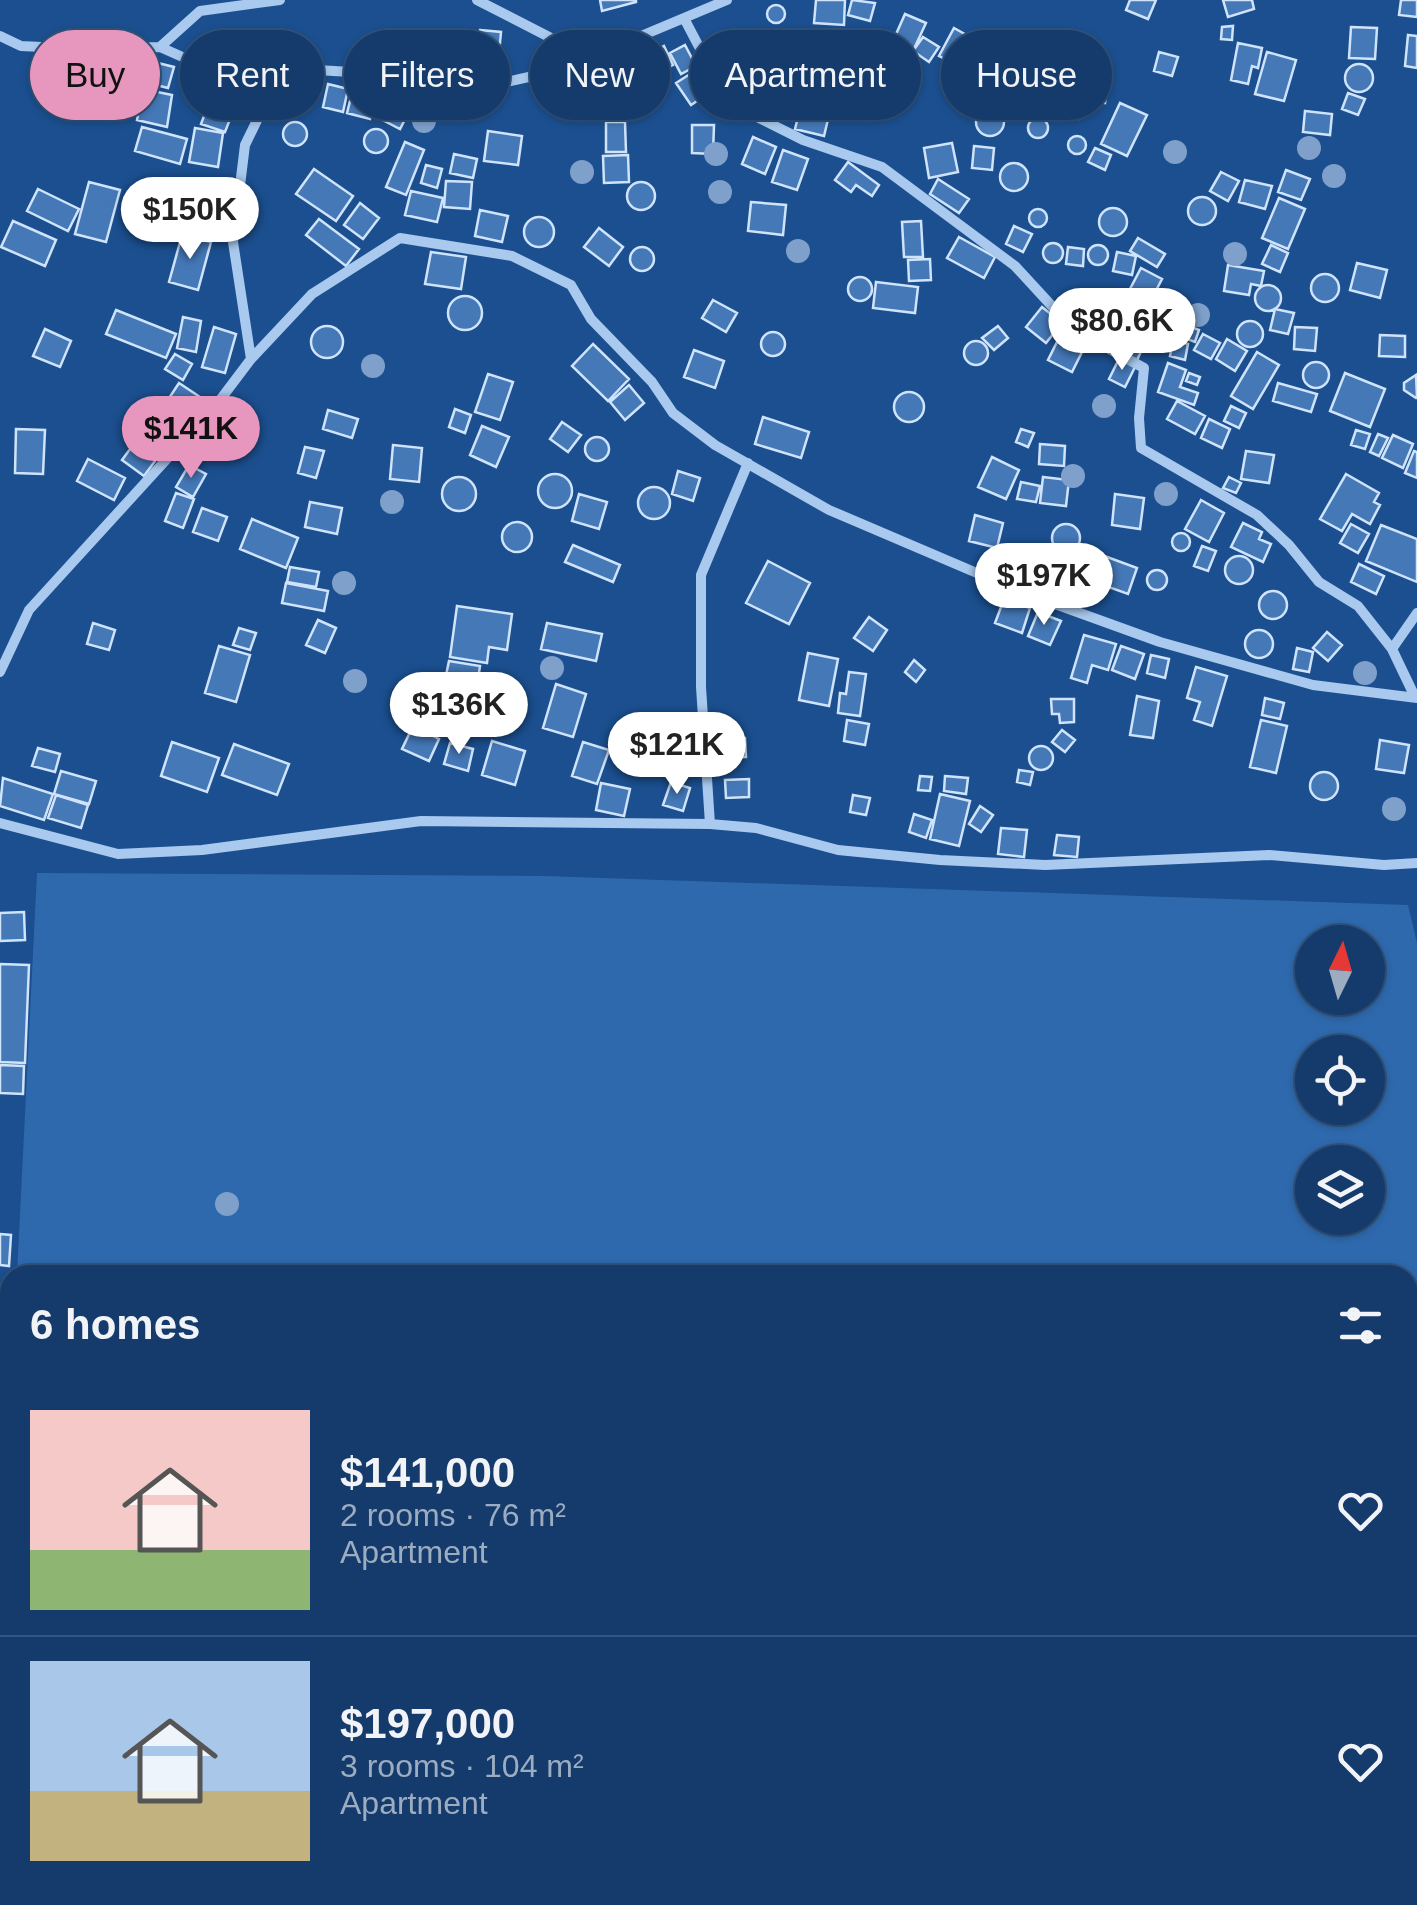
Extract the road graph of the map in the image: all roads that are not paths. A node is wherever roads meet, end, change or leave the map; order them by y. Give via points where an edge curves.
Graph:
1 (280, 0) edge
2 (477, 0) edge
3 (727, 0) edge
4 (685, 20) junction
5 (535, 30) edge
6 (659, 30) edge
7 (0, 36) edge
8 (30, 46) edge
9 (160, 47) joint
10 (180, 56) edge
11 (324, 71) edge
12 (530, 77) edge
13 (257, 120) edge
14 (251, 360) junction
15 (748, 464) junction
16 (1417, 614) edge
17 (1392, 649) junction
18 (0, 672) edge
19 (1416, 698) edge
20 (0, 822) edge
21 (710, 824) junction
22 (1417, 863) edge

1 - 9 street via 200,11
2 - 5 street
3 - 4 street
4 - 6 street
4 - 17 street via 708,64 754,116 882,167 1015,266 1073,329 1144,368 1140,448 1258,514 1319,582 1358,606
7 - 8 street
9 - 10 street
11 - 12 street via 430,89
13 - 14 street via 245,145 232,242
14 - 15 street via 312,294 400,238 512,256 572,285 591,319 673,413
14 - 18 street via 29,610
15 - 19 street via 829,510 1160,642 1313,686
15 - 21 street via 702,576
16 - 17 street
17 - 19 street
20 - 21 street via 118,854 202,850 421,821
21 - 22 street via 756,828 838,850 940,860 1045,865 1269,855

